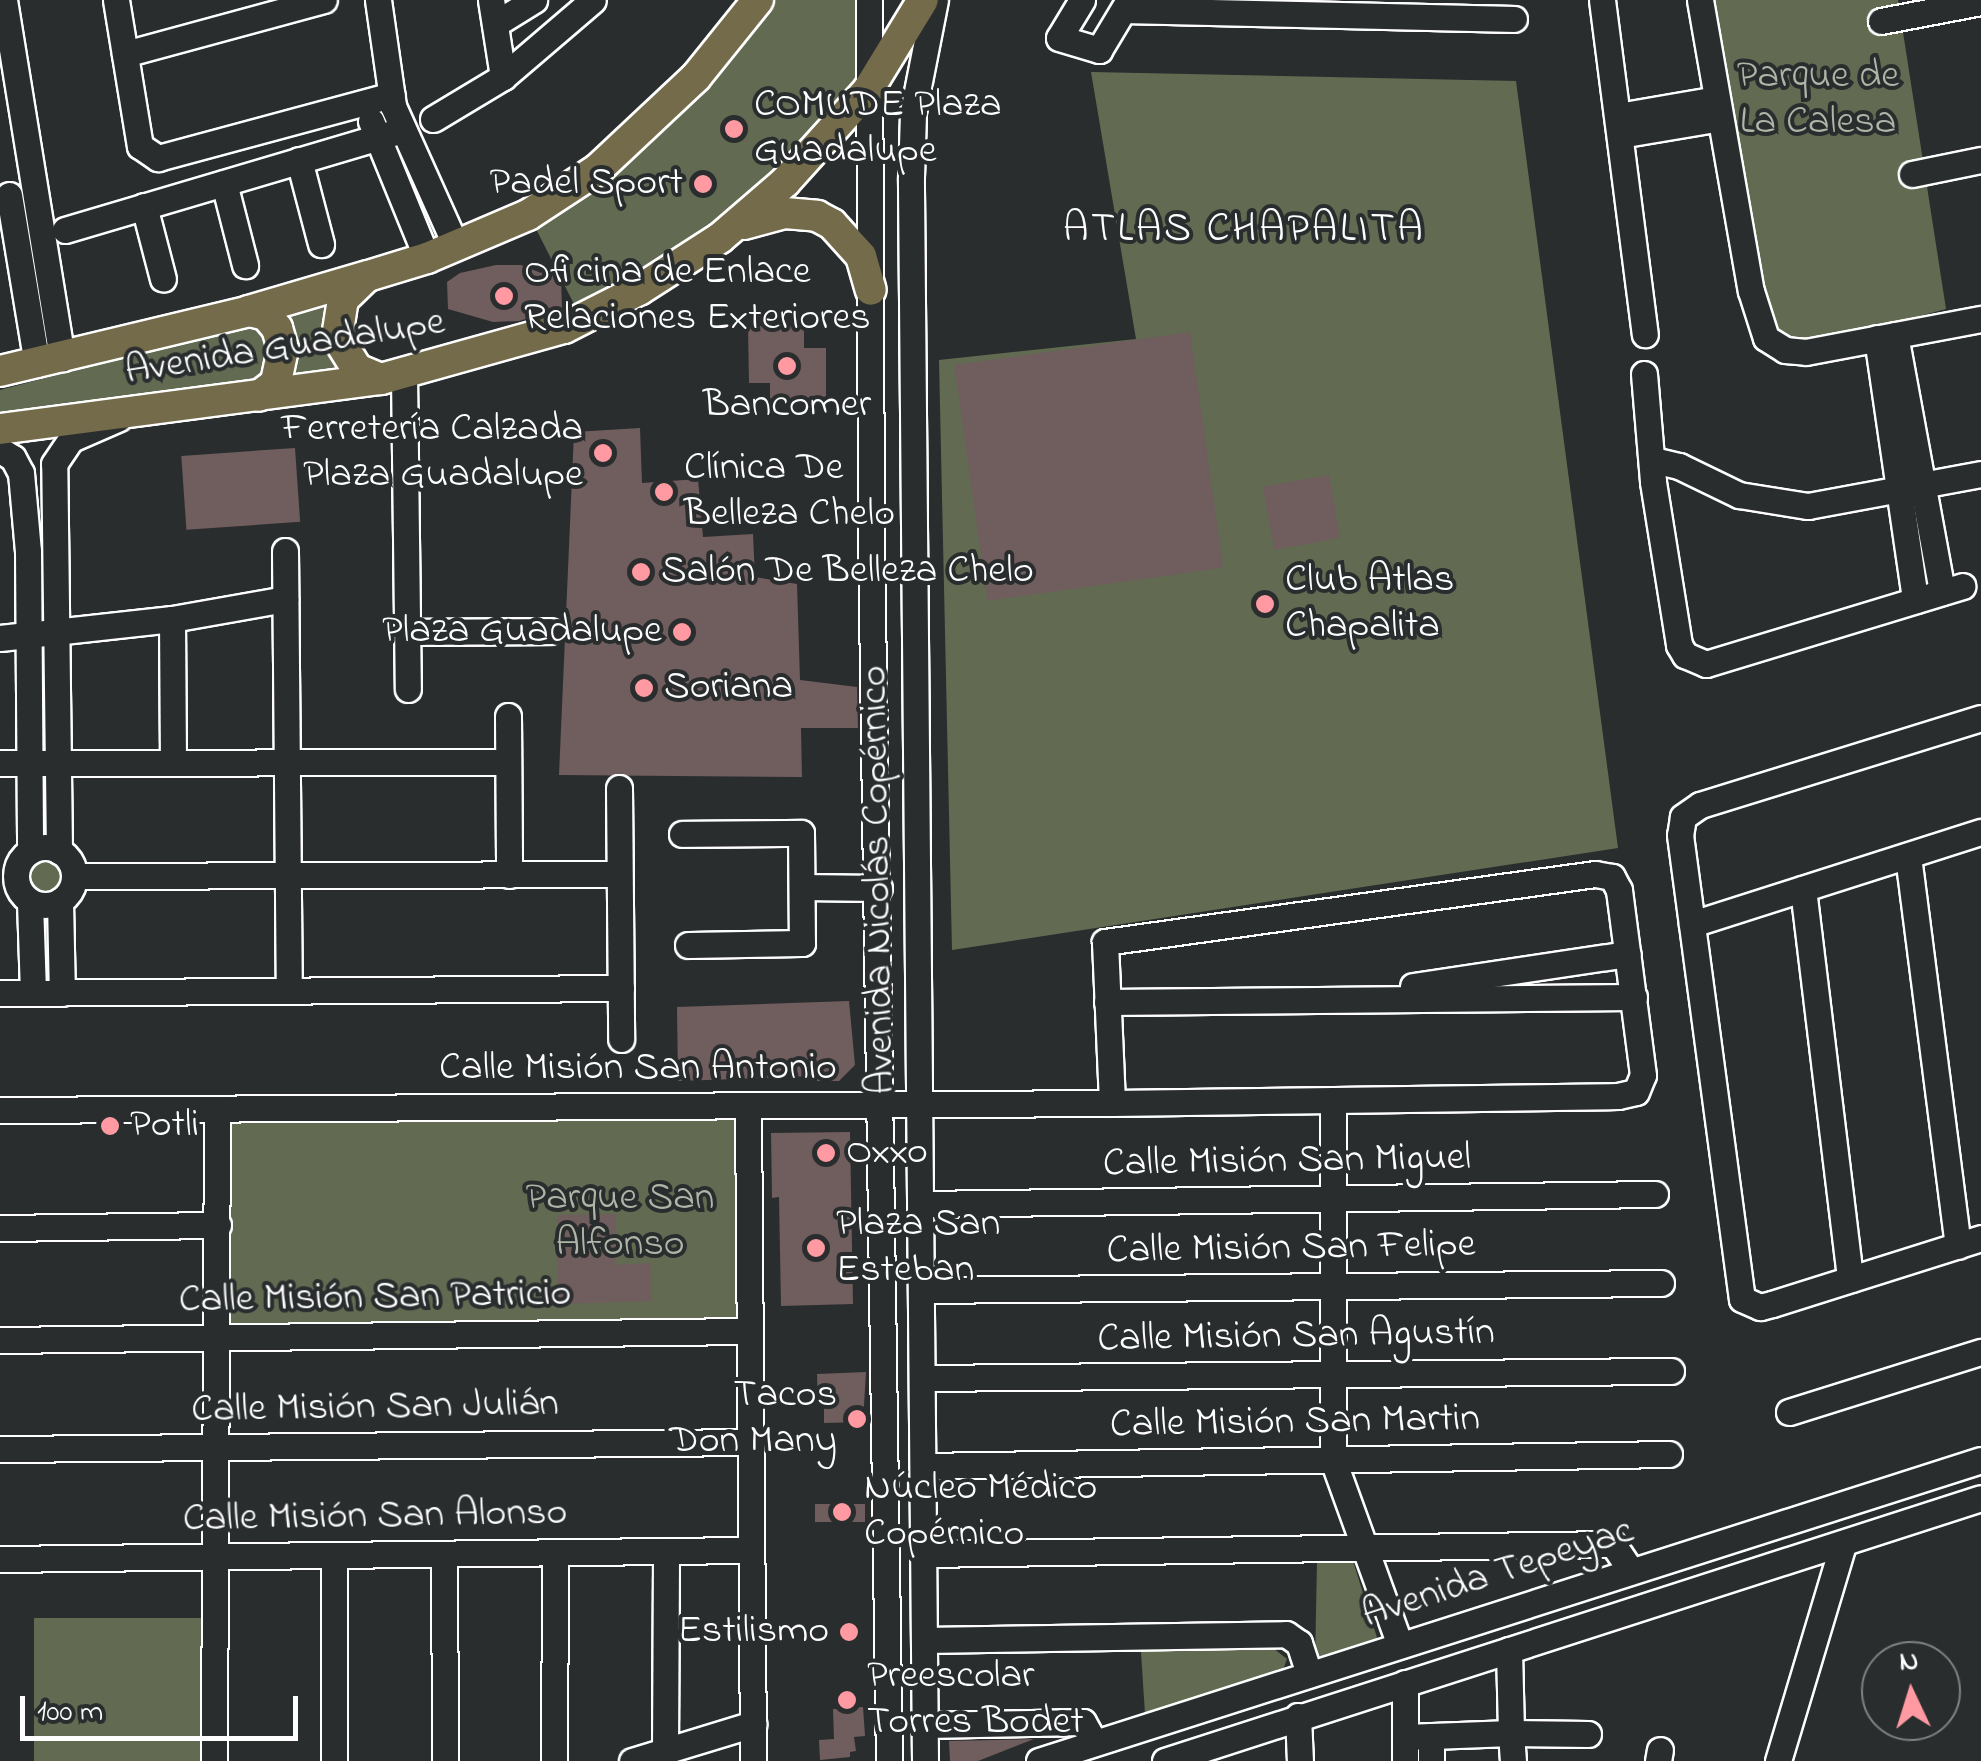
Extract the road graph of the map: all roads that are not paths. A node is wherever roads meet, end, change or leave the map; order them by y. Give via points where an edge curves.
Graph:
1 (4, 0) edge
2 (116, 0) edge
3 (324, 0) edge
4 (378, 0) edge
5 (534, 0) edge
6 (593, 0) edge
7 (758, 0) edge
8 (869, 0) edge
9 (923, 0) edge
10 (935, 0) edge
11 (1082, 0) edge
12 (1602, 0) edge
13 (1700, 0) edge
14 (1981, 2) edge
15 (1127, 5) edge
16 (1248, 7) edge
17 (1378, 8) edge
18 (1466, 10) edge
19 (493, 12) edge
20 (1514, 20) dead end
21 (1880, 20) dead end
22 (125, 54) junction
23 (503, 76) junction
24 (9, 89) edge
25 (868, 90) junction
26 (392, 95) junction
27 (364, 103) junction
28 (1719, 109) junction
29 (433, 119) dead end
30 (1619, 126) junction
31 (390, 134) junction
32 (299, 160) junction
33 (1981, 160) edge
34 (1912, 174) dead end
35 (224, 182) junction
36 (15, 194) edge
37 (144, 206) junction
38 (720, 238) junction
39 (32, 241) edge
40 (321, 244) dead end
41 (456, 246) junction
42 (427, 258) junction
43 (245, 265) dead end
44 (368, 276) junction
45 (163, 280) dead end
46 (871, 290) junction
47 (249, 310) junction
48 (1981, 319) edge
49 (1645, 334) dead end
50 (1886, 337) junction
51 (49, 361) junction
52 (0, 371) edge
53 (1644, 374) dead end
54 (393, 376) junction
55 (872, 390) junction
56 (259, 396) junction
57 (910, 410) junction
58 (124, 416) junction
59 (0, 429) edge
60 (0, 450) edge
61 (1653, 460) junction
62 (1981, 474) edge
63 (1910, 488) junction
64 (40, 550) junction
65 (285, 551) dead end
66 (285, 599) junction
67 (1915, 600) junction
68 (172, 618) junction
69 (550, 631) dead end
70 (407, 632) junction
71 (55, 633) junction
72 (29, 636) junction
73 (0, 638) edge
74 (408, 689) dead end
75 (508, 716) dead end
76 (1981, 718) edge
77 (287, 762) junction
78 (508, 762) junction
79 (0, 763) edge
80 (30, 763) junction
81 (60, 763) junction
82 (173, 763) junction
83 (618, 788) dead end
84 (1981, 832) edge
85 (682, 834) dead end
86 (30, 851) junction
87 (59, 851) junction
88 (1908, 856) junction
89 (619, 874) junction
90 (509, 875) junction
91 (74, 876) junction
92 (8, 877) edge
93 (288, 877) junction
94 (802, 887) junction
95 (879, 888) junction
96 (1803, 889) junction
97 (30, 902) junction
98 (60, 902) junction
99 (1692, 924) junction
100 (688, 946) dead end
101 (1628, 954) junction
102 (621, 988) junction
103 (290, 991) junction
104 (62, 992) junction
105 (0, 993) edge
106 (33, 993) junction
107 (1634, 997) junction
108 (1319, 1000) junction
109 (1107, 1002) junction
110 (621, 1039) dead end
111 (1333, 1100) junction
112 (1112, 1103) junction
113 (882, 1104) junction
114 (920, 1104) junction
115 (748, 1105) junction
116 (216, 1109) junction
117 (0, 1110) edge
118 (1655, 1194) dead end
119 (1333, 1198) junction
120 (920, 1204) junction
121 (218, 1225) junction
122 (0, 1228) edge
123 (1969, 1242) edge
124 (1850, 1279) junction
125 (1660, 1283) dead end
126 (1333, 1286) junction
127 (922, 1290) junction
128 (750, 1332) junction
129 (219, 1337) junction
130 (0, 1340) edge
131 (1981, 1352) edge
132 (1671, 1371) dead end
133 (1334, 1374) junction
134 (922, 1378) junction
135 (1789, 1412) dead end
136 (750, 1442) junction
137 (218, 1447) junction
138 (0, 1449) edge
139 (1669, 1454) dead end
140 (1333, 1460) junction
141 (1981, 1460) edge
142 (923, 1466) junction
143 (1981, 1498) edge
144 (1843, 1544) junction
145 (1364, 1546) junction
146 (752, 1550) junction
147 (666, 1551) junction
148 (555, 1552) junction
149 (444, 1554) junction
150 (923, 1554) junction
151 (334, 1555) junction
152 (218, 1556) junction
153 (0, 1559) edge
154 (1632, 1570) junction
155 (1536, 1602) junction
156 (1548, 1638) junction
157 (924, 1640) junction
158 (1400, 1645) junction
159 (1509, 1650) junction
160 (1309, 1674) junction
161 (1404, 1683) junction
162 (1228, 1699) junction
163 (1298, 1716) junction
164 (752, 1724) junction
165 (924, 1725) junction
166 (1511, 1733) junction
167 (1588, 1734) dead end
168 (1094, 1742) junction
169 (1222, 1747) edge
170 (1431, 1748) edge
171 (1405, 1749) edge
172 (665, 1751) junction
173 (214, 1761) edge
174 (334, 1761) edge
175 (444, 1761) edge
176 (554, 1761) edge
177 (632, 1761) edge
178 (753, 1761) edge
179 (889, 1761) edge
180 (925, 1761) edge
181 (1039, 1761) edge
182 (1164, 1761) edge
183 (1300, 1761) edge
184 (1513, 1761) edge
185 (1778, 1761) edge

1 - 24 street
2 - 22 street
3 - 22 street
4 - 26 street
5 - 19 street
6 - 23 street
7 - 41 main road, Avenida Guadalupe via 696,77 598,169 528,215
8 - 25 street, Avenida Nicolás Copérnico
9 - 25 main road, Avenida Guadalupe
10 - 57 street, Avenida Nicolás Copérnico via 914,112
11 - 15 street via 1059,38 1099,50
12 - 30 street
13 - 28 street
14 - 21 street
15 - 16 street
16 - 17 street
17 - 18 street
18 - 20 street
19 - 23 street
22 - 27 street via 140,146 158,158
23 - 29 street
24 - 36 street
25 - 38 main road, Avenida Guadalupe via 784,182
25 - 46 street, Avenida Nicolás Copérnico
26 - 27 street
26 - 31 street
27 - 31 street
28 - 30 street
28 - 50 street via 1756,319 1766,338 1785,350 1806,352
30 - 49 street
31 - 32 street
31 - 41 street
31 - 42 street
32 - 35 street
32 - 40 street
33 - 34 street
35 - 37 street
35 - 43 street
36 - 39 street
37 - 39 street
37 - 45 street
38 - 46 main road via 765,216 817,216 852,244
38 - 54 main road, Avenida Guadalupe via 564,328
39 - 51 street
41 - 42 main road, Avenida Guadalupe
42 - 44 main road, Avenida Guadalupe
44 - 47 main road, Avenida Guadalupe
44 - 54 main road via 343,300 338,337 357,368
46 - 55 street, Avenida Nicolás Copérnico
47 - 51 main road, Avenida Guadalupe
47 - 56 main road via 266,315 283,349 276,383
48 - 50 street
50 - 63 street
51 - 52 main road, Avenida Guadalupe
53 - 61 street
54 - 56 main road, Avenida Guadalupe
54 - 70 street
55 - 57 street via 892,388
55 - 95 street, Avenida Nicolás Copérnico
56 - 58 main road, Avenida Guadalupe
57 - 114 street, Avenida Nicolás Copérnico
58 - 59 main road, Avenida Guadalupe
58 - 64 street via 71,439 56,457
60 - 64 street via 21,473
61 - 63 street via 1768,502 1808,506
61 - 67 street via 1684,654 1706,664
62 - 63 street
63 - 67 street
63 - 67 street via 1952,589
64 - 71 street
64 - 72 street
65 - 66 street
66 - 68 street
66 - 77 street
68 - 71 street
68 - 82 street
69 - 70 street
70 - 74 street
71 - 72 street
71 - 81 street
72 - 73 street
72 - 80 street
75 - 78 street
76 - 99 street via 1700,805 1683,816
77 - 78 street
77 - 82 street
77 - 93 street
78 - 90 street
79 - 80 street
80 - 81 street
80 - 86 street
81 - 82 street
81 - 87 street
83 - 89 street
84 - 88 street
85 - 94 street via 801,833
86 - 87 street
86 - 92 street
87 - 91 street
88 - 96 street
88 - 123 street
89 - 90 street
89 - 102 street
90 - 93 street
91 - 93 street
91 - 98 street
92 - 97 street
93 - 103 street
94 - 95 street
94 - 100 street via 802,943
95 - 113 street, Avenida Nicolás Copérnico
96 - 99 street
96 - 124 street
97 - 98 street
97 - 106 street
98 - 104 street
99 - 124 street via 1738,1290 1749,1304 1772,1304
101 - 107 street
101 - 108 street
101 - 109 street via 1619,890 1612,876 1596,874 1105,942
102 - 103 street
102 - 110 street
103 - 104 street
104 - 106 street
105 - 106 street
107 - 108 street
107 - 111 street, Calle Misión San Antonio via 1644,1075 1636,1092
108 - 109 street
109 - 112 street
111 - 112 street, Calle Misión San Antonio
111 - 119 street
112 - 114 street, Calle Misión San Antonio
113 - 114 street, Calle Misión San Antonio
113 - 115 street, Calle Misión San Antonio
113 - 179 street, Avenida Nicolás Copérnico
114 - 120 street, Avenida Nicolás Copérnico
115 - 116 street, Calle Misión San Antonio
115 - 128 street
116 - 117 street, Calle Misión San Antonio
116 - 121 street
118 - 119 street, Calle Misión San Miguel
119 - 120 street, Calle Misión San Miguel
119 - 126 street
120 - 127 street, Avenida Nicolás Copérnico
121 - 122 street
121 - 129 street
123 - 124 street
125 - 126 street, Calle Misión San Felipe
126 - 127 street, Calle Misión San Felipe
126 - 133 street
127 - 134 street, Avenida Nicolás Copérnico
128 - 129 street, Calle Misión San Patricio
128 - 136 street
129 - 130 street, Calle Misión San Patricio
129 - 137 street
131 - 135 street
132 - 133 street, Calle Misión San Agustín
133 - 134 street, Calle Misión San Agustín
133 - 140 street
134 - 142 street, Avenida Nicolás Copérnico
136 - 137 street, Calle Misión San Julián
136 - 146 street
137 - 138 street, Calle Misión San Julián
137 - 152 street
139 - 140 street, Calle Misión San Martin
140 - 142 street, Calle Misión San Martin
140 - 145 street
141 - 154 street, Avenida Tepeyac
142 - 150 street, Avenida Nicolás Copérnico
143 - 144 street, Avenida Tepeyac
144 - 156 street, Avenida Tepeyac
144 - 185 street
145 - 150 street
145 - 154 street via 1613,1544
145 - 158 street
146 - 147 street, Calle Misión San Alonso
146 - 164 street
147 - 148 street, Calle Misión San Alonso
147 - 172 street
148 - 149 street, Calle Misión San Alonso
148 - 176 street
149 - 151 street, Calle Misión San Alonso
149 - 175 street
150 - 157 street, Avenida Nicolás Copérnico
151 - 152 street, Calle Misión San Alonso
151 - 174 street
152 - 153 street, Calle Misión San Alonso
152 - 173 street
154 - 155 street, Avenida Tepeyac
155 - 156 street
155 - 158 street, Avenida Tepeyac
156 - 159 street, Avenida Tepeyac
157 - 160 street via 1286,1634 1299,1643
157 - 165 street, Avenida Nicolás Copérnico
158 - 160 street, Avenida Tepeyac
159 - 161 street, Avenida Tepeyac
159 - 166 street
160 - 162 street, Avenida Tepeyac
161 - 163 street, Avenida Tepeyac
161 - 171 street
162 - 168 street, Avenida Tepeyac
162 - 169 street
163 - 169 street, Avenida Tepeyac
163 - 183 street
164 - 172 street
164 - 178 street
165 - 168 street via 1083,1722
165 - 180 street, Avenida Nicolás Copérnico
166 - 167 street
166 - 170 street
166 - 184 street
168 - 181 street, Avenida Tepeyac
169 - 182 street, Avenida Tepeyac
170 - 171 street
172 - 177 street

